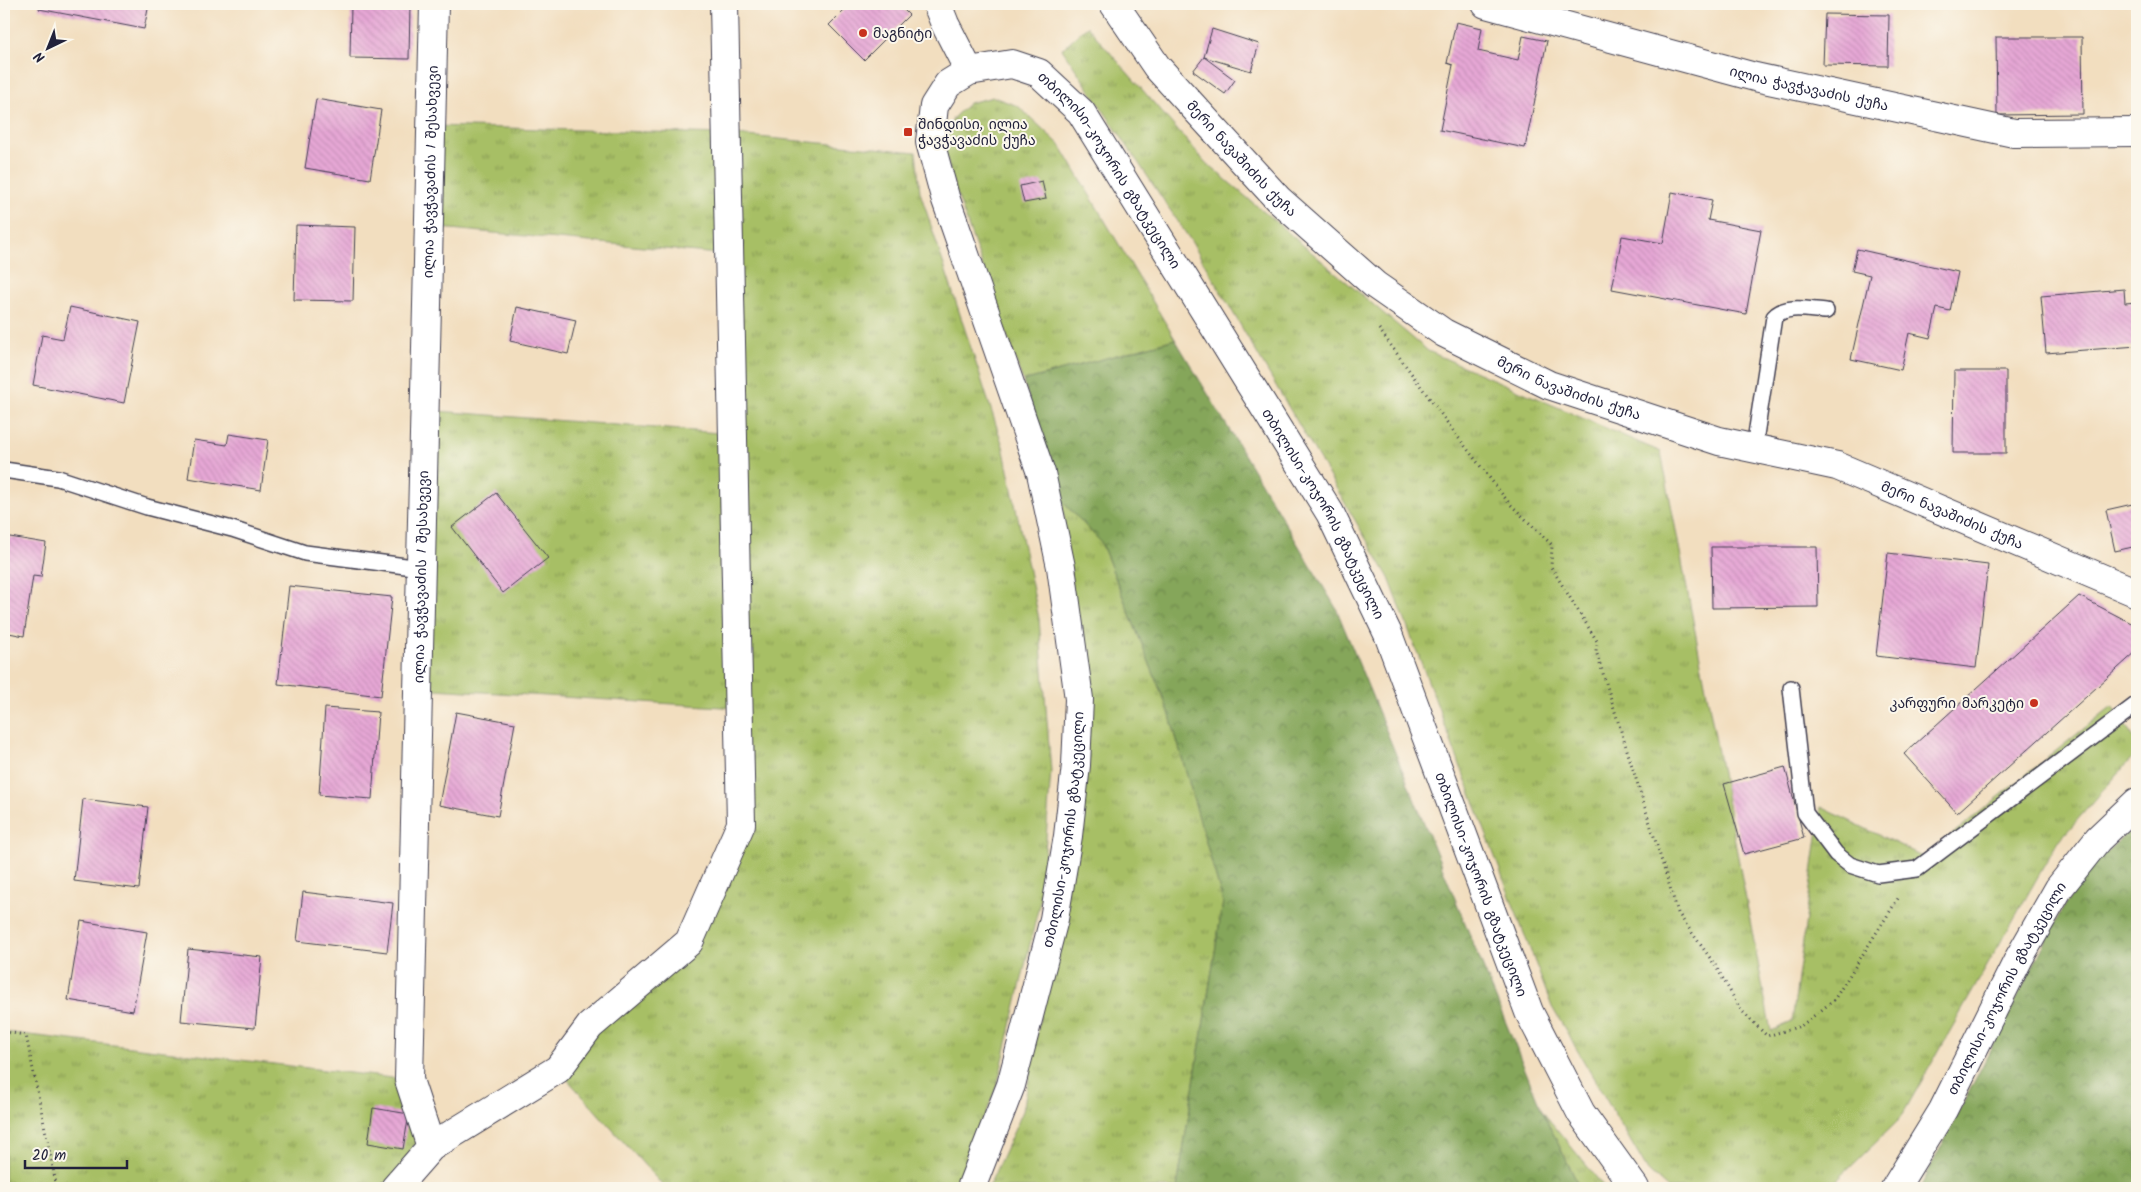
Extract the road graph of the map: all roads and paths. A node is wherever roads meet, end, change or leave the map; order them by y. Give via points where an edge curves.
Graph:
1 (434, 4) edge
2 (724, 4) edge
3 (937, 4) edge
4 (1114, 4) edge
5 (1486, 4) edge
6 (969, 71) junction
7 (2137, 132) edge
8 (1826, 311) dead end
9 (1376, 324) dead end
10 (1754, 448) junction
11 (4, 470) edge
12 (421, 568) junction
13 (2137, 593) edge
14 (1791, 688) dead end
15 (2137, 704) edge
16 (2137, 802) edge
17 (1917, 869) junction
18 (4, 1032) edge
19 (431, 1147) junction
20 (57, 1188) edge
21 (395, 1188) edge
22 (970, 1188) edge
23 (1635, 1188) edge
24 (1895, 1188) edge

1 - 12 street, ილია ჭავჭავაძის I შესახვევი
2 - 19 street via 741,824 689,942 590,1026 558,1069
3 - 6 street
4 - 10 street, მერი ნავაშიძის ქუჩა via 1157,67 1278,199 1375,285 1444,333 1549,385 1719,441
5 - 7 street, ილია ჭავჭავაძის ქუჩა via 1755,77 2014,133
6 - 22 street, თბილისი-კოჯორის გზატკეცილი via 948,84 934,106 930,142 945,197 1041,473 1061,567 1079,700 1068,836 1054,920 1011,1085
6 - 23 street, თბილისი-კოჯორის გზატკეცილი via 1012,64 1039,73 1081,112 1330,513 1388,634 1529,1012 1580,1113
8 - 10 lane via 1787,309 1774,317
9 - 17 path via 1509,503 1552,545 1551,567 1597,641 1596,651 1678,914 1715,965 1741,1010 1767,1036 1801,1026 1834,1000
10 - 13 street, მერი ნავაშიძის ქუჩა via 1836,466
11 - 12 lane via 58,478 305,553
12 - 19 street, ილია ჭავჭავაძის I შესახვევი via 409,1080
14 - 17 lane via 1805,813 1836,854 1850,865 1878,874
15 - 17 lane
16 - 24 street, თბილისი-კოჯორის გზატკეცილი via 2098,839 2059,888 2019,958 1943,1110
18 - 20 path via 26,1035
19 - 21 street

